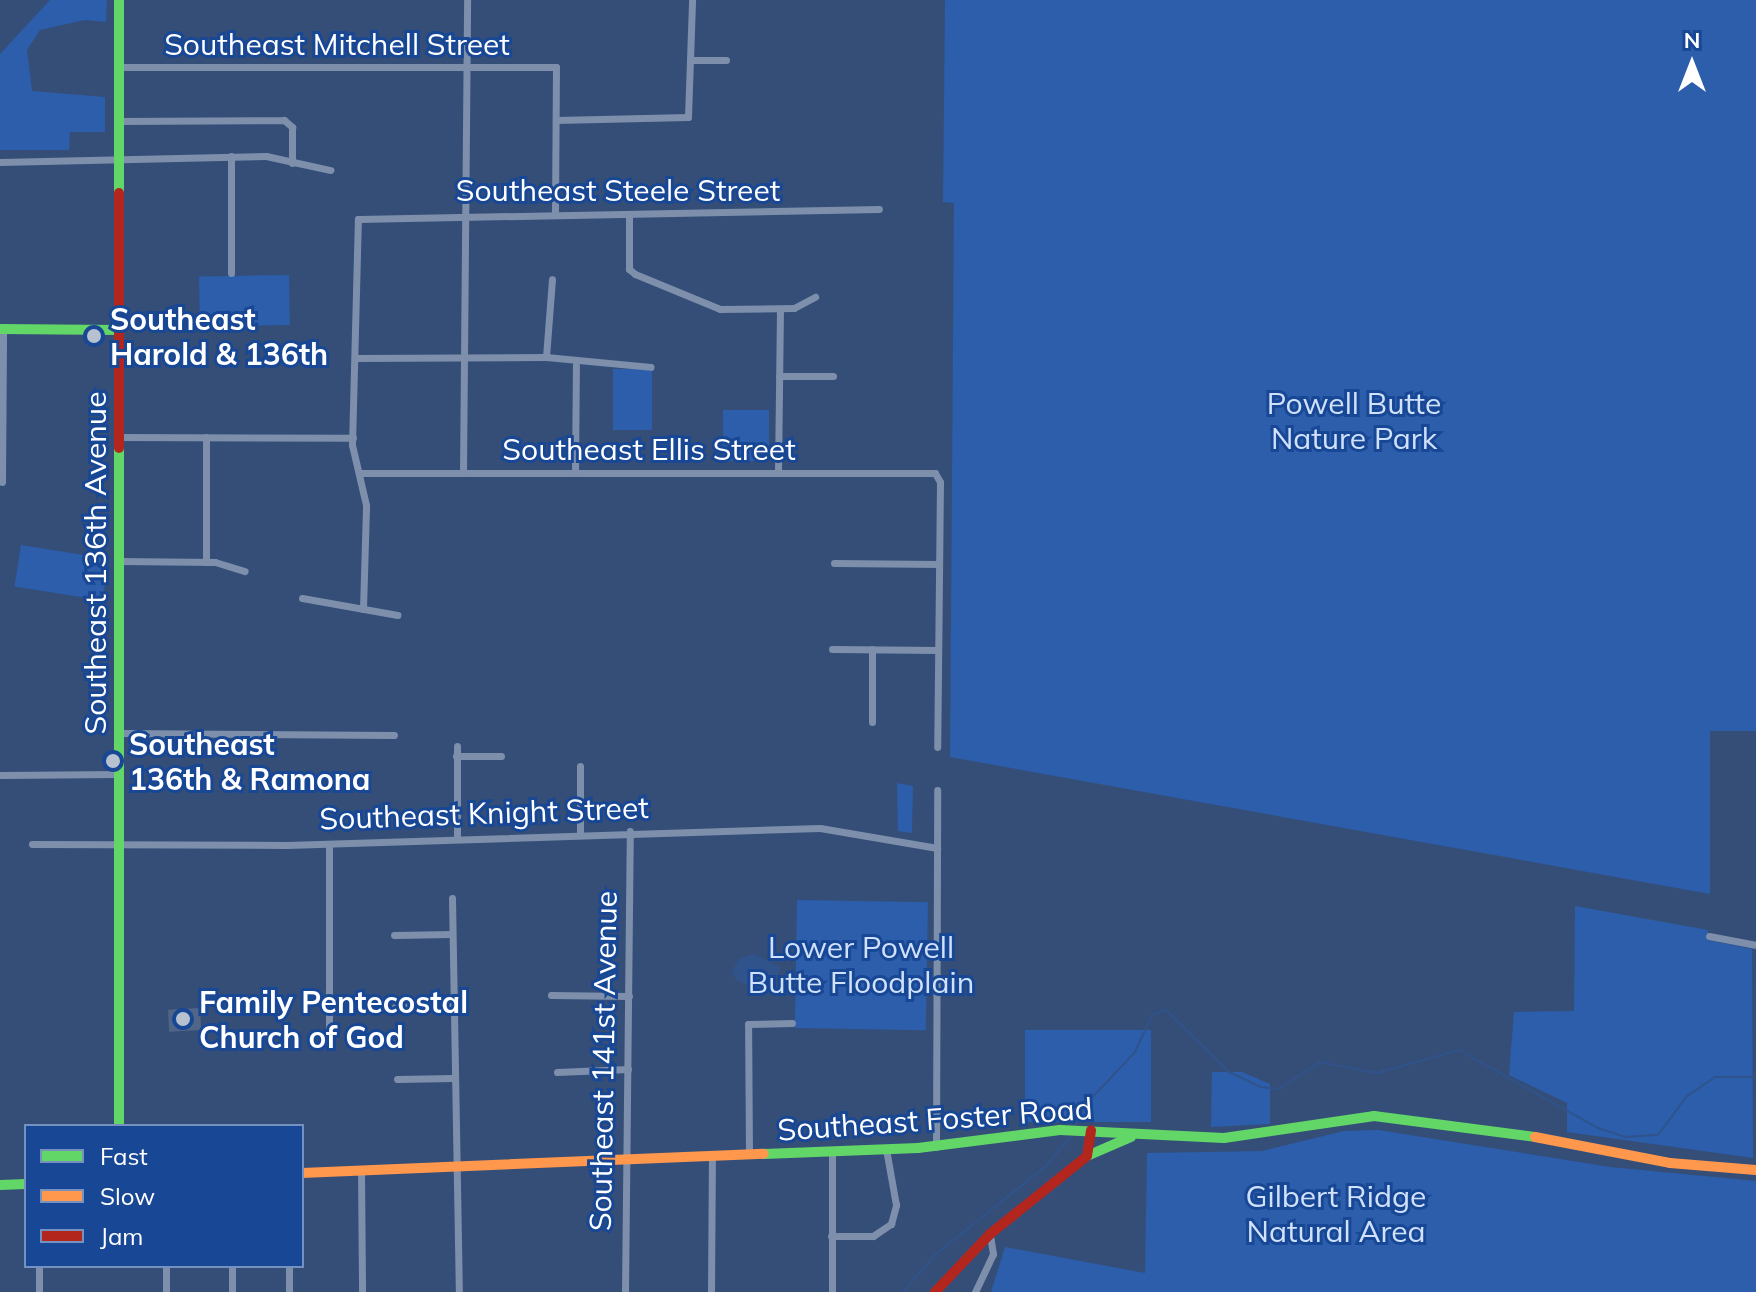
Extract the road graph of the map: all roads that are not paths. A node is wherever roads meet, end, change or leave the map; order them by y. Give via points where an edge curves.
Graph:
1 (119, 0) edge
2 (467, 0) edge
3 (692, 0) edge
4 (692, 60) junction
5 (726, 60) dead end
6 (466, 66) junction
7 (119, 67) junction
8 (556, 120) junction
9 (119, 121) junction
10 (231, 156) junction
11 (0, 162) edge
12 (119, 162) junction
13 (292, 163) junction
14 (330, 170) dead end
15 (879, 209) dead end
16 (555, 214) junction
17 (464, 215) junction
18 (629, 215) junction
19 (231, 273) dead end
20 (552, 279) dead end
21 (815, 297) dead end
22 (780, 310) junction
23 (2, 329) edge
24 (119, 330) junction
25 (546, 357) junction
26 (355, 358) junction
27 (464, 359) junction
28 (576, 365) junction
29 (651, 367) dead end
30 (779, 376) junction
31 (833, 376) dead end
32 (119, 437) junction
33 (206, 437) junction
34 (353, 438) junction
35 (778, 472) junction
36 (361, 473) junction
37 (463, 473) junction
38 (575, 473) junction
39 (2, 482) dead end
40 (119, 561) junction
41 (206, 562) junction
42 (834, 563) dead end
43 (938, 564) junction
44 (245, 571) dead end
45 (302, 598) dead end
46 (363, 609) junction
47 (397, 615) dead end
48 (832, 649) dead end
49 (872, 649) junction
50 (938, 650) junction
51 (872, 722) dead end
52 (119, 733) junction
53 (394, 735) dead end
54 (457, 746) dead end
55 (937, 747) dead end
56 (456, 756) junction
57 (501, 756) dead end
58 (580, 766) dead end
59 (119, 774) junction
60 (0, 775) edge
61 (937, 790) dead end
62 (630, 831) junction
63 (580, 832) junction
64 (457, 838) junction
65 (32, 844) dead end
66 (329, 844) junction
67 (119, 847) junction
68 (937, 848) junction
69 (452, 898) dead end
70 (452, 934) junction
71 (394, 935) dead end
72 (1709, 936) dead end
73 (1756, 945) edge
74 (551, 995) dead end
75 (629, 996) junction
76 (453, 1006) junction
77 (395, 1007) dead end
78 (792, 1023) dead end
79 (329, 1040) dead end
80 (628, 1069) junction
81 (557, 1072) dead end
82 (454, 1078) junction
83 (397, 1079) dead end
84 (119, 1124) edge
85 (1088, 1130) junction
86 (1139, 1135) junction
87 (936, 1147) junction
88 (886, 1149) junction
89 (832, 1151) junction
90 (749, 1154) junction
91 (712, 1156) junction
92 (1087, 1156) junction
93 (629, 1159) junction
94 (456, 1166) junction
95 (361, 1170) junction
96 (1756, 1170) edge
97 (304, 1173) edge
98 (24, 1184) edge
99 (0, 1185) edge
100 (990, 1234) junction
101 (831, 1236) junction
102 (39, 1268) edge
103 (166, 1268) edge
104 (232, 1268) edge
105 (289, 1268) edge
106 (39, 1292) edge
107 (166, 1292) edge
108 (232, 1292) edge
109 (289, 1292) edge
110 (362, 1292) edge
111 (459, 1292) edge
112 (625, 1292) edge
113 (711, 1292) edge
114 (832, 1292) edge
115 (935, 1292) edge
116 (975, 1292) edge

1 - 7 main road, Southeast 136th Avenue
2 - 6 street
3 - 4 street
4 - 5 street
4 - 8 street via 688,117
6 - 7 street, Southeast Mitchell Street
6 - 8 street, Southeast Mitchell Street via 556,67
6 - 17 street
7 - 9 main road, Southeast 136th Avenue
8 - 16 street
9 - 12 main road, Southeast 136th Avenue
9 - 13 street via 284,120 292,127
10 - 12 street
10 - 13 street
10 - 19 street
11 - 12 street
12 - 24 main road, Southeast 136th Avenue
13 - 14 street
15 - 18 street, Southeast Steele Street
16 - 17 street, Southeast Steele Street
16 - 18 street, Southeast Steele Street
17 - 26 street, Southeast Steele Street via 358,219
17 - 27 street
18 - 22 street via 629,269 713,307
20 - 25 street
21 - 22 street
22 - 30 street
23 - 24 main road
23 - 39 street
24 - 32 main road, Southeast 136th Avenue
25 - 27 street
25 - 28 street
26 - 27 street
26 - 34 street
27 - 37 street
28 - 29 street via 622,360
28 - 38 street
30 - 31 street
30 - 35 street
32 - 33 street
32 - 40 main road, Southeast 136th Avenue
33 - 34 street
33 - 41 street
34 - 36 street
35 - 38 street, Southeast Ellis Street
35 - 43 street, Southeast Ellis Street via 938,474
36 - 37 street, Southeast Ellis Street
36 - 46 street via 366,505
37 - 38 street, Southeast Ellis Street
40 - 41 street
40 - 52 main road, Southeast 136th Avenue
41 - 44 street
42 - 43 street
43 - 50 street
45 - 46 street
46 - 47 street
48 - 49 street
49 - 50 street
49 - 51 street
50 - 55 street
52 - 53 street
52 - 59 main road, Southeast 136th Avenue
54 - 56 street
56 - 57 street
56 - 64 street
58 - 63 street
59 - 60 street
59 - 67 main road, Southeast 136th Avenue
61 - 68 street
62 - 63 street, Southeast Knight Street
62 - 68 street, Southeast Knight Street via 820,828
62 - 75 street, Southeast 141st Avenue
63 - 64 street, Southeast Knight Street
64 - 66 street, Southeast Knight Street
65 - 67 street, Southeast Knight Street
66 - 67 street, Southeast Knight Street
66 - 79 street
67 - 84 main road, Southeast 136th Avenue
68 - 87 street
69 - 70 street
70 - 71 street
70 - 76 street
72 - 73 street
74 - 75 street
75 - 80 street, Southeast 141st Avenue
76 - 77 street
76 - 82 street
78 - 90 street via 748,1024
80 - 81 street
80 - 93 street, Southeast 141st Avenue
82 - 83 street
82 - 94 street
85 - 86 main road, Southeast Foster Road
85 - 87 main road, Southeast Foster Road via 1047,1130
85 - 92 main road
86 - 92 main road
86 - 96 main road, Southeast Foster Road via 1260,1136 1347,1117 1388,1117 1670,1163
87 - 88 main road, Southeast Foster Road
88 - 89 main road, Southeast Foster Road
88 - 101 street via 896,1205 891,1224 873,1236
89 - 90 main road, Southeast Foster Road
89 - 101 street
90 - 91 main road, Southeast Foster Road
91 - 93 main road, Southeast Foster Road
91 - 113 street
92 - 100 main road
93 - 94 main road, Southeast Foster Road
93 - 112 street, Southeast 141st Avenue
94 - 95 main road, Southeast Foster Road
94 - 111 street
95 - 97 main road, Southeast Foster Road
95 - 110 street
98 - 99 main road
100 - 115 main road
100 - 116 street via 993,1254
101 - 114 street
102 - 106 street
103 - 107 street
104 - 108 street
105 - 109 street

